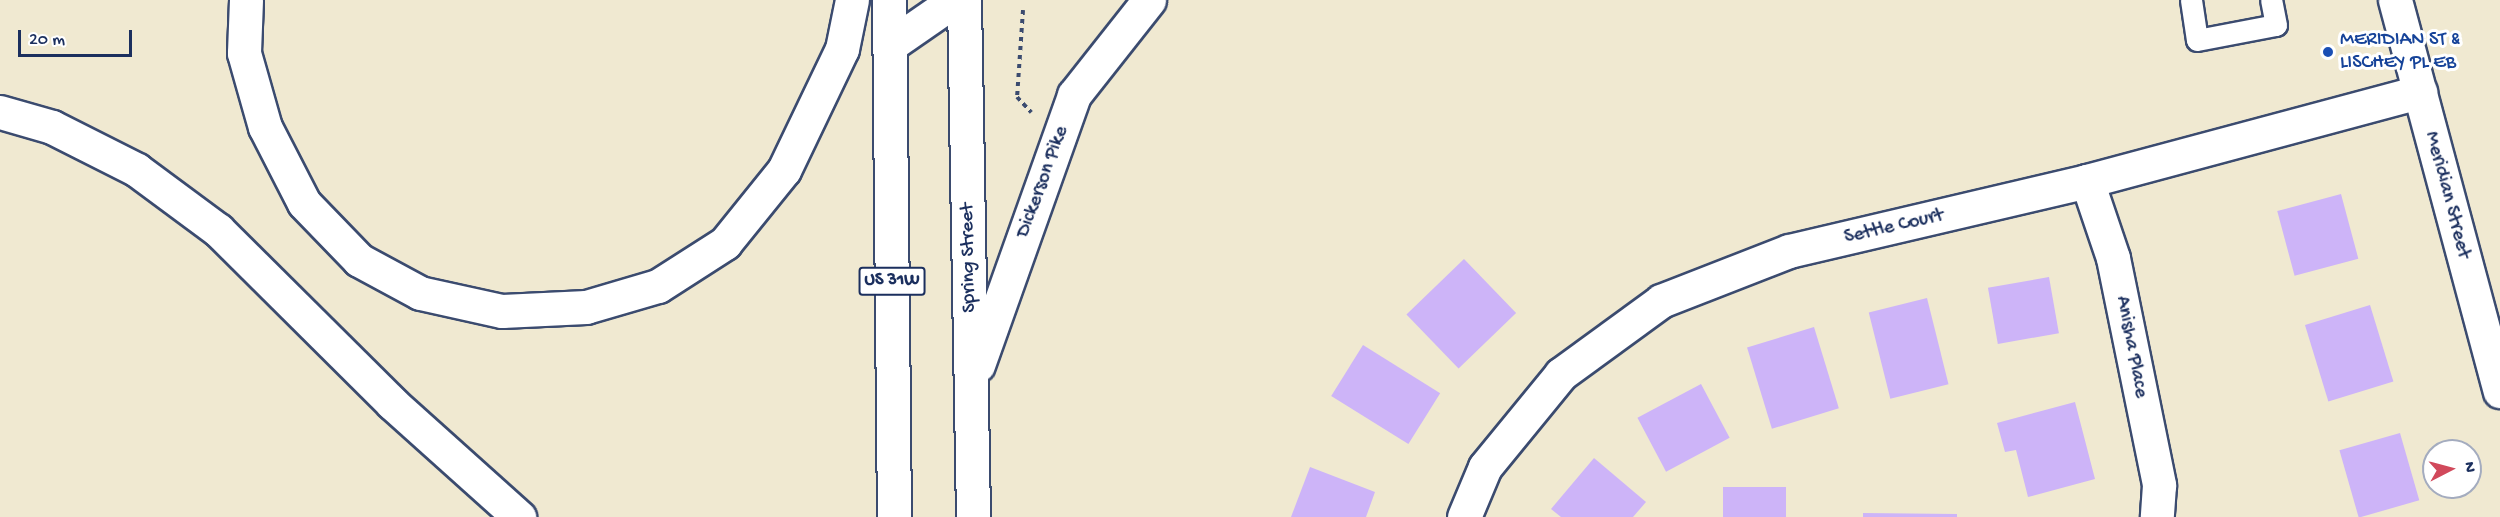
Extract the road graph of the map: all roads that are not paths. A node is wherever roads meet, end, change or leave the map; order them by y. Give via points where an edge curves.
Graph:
1 (246, 0) edge
2 (852, 0) edge
3 (890, 0) edge
4 (955, 0) edge
5 (964, 0) edge
6 (1149, 0) edge
7 (2191, 0) edge
8 (2271, 0) edge
9 (2395, 0) edge
10 (890, 45) junction
11 (2420, 92) junction
12 (0, 112) edge
13 (2087, 181) junction
14 (971, 383) junction
15 (2500, 391) edge
16 (519, 517) edge
17 (894, 517) edge
18 (973, 517) edge
19 (1464, 517) edge
20 (2157, 517) edge

1 - 2 main road via 244,53 265,127 304,203 359,260 410,288 502,311 586,307 658,286 725,243 784,170 842,49
3 - 10 main road
4 - 10 main road
5 - 14 main road, Spring Street
6 - 14 main road, Dickerson Pike via 1074,95
7 - 8 lane via 2197,40 2276,26
9 - 11 main road, Meridian Street
10 - 17 main road, US 31W
11 - 13 main road, Settle Court
11 - 15 main road, Meridian Street
12 - 16 main road via 52,127 137,170 218,230 392,403
13 - 19 main road, Settle Court via 1789,252 1661,301 1561,374 1485,467
13 - 20 main road, Anisha Place via 2113,258 2159,485
14 - 18 main road, Spring Street

